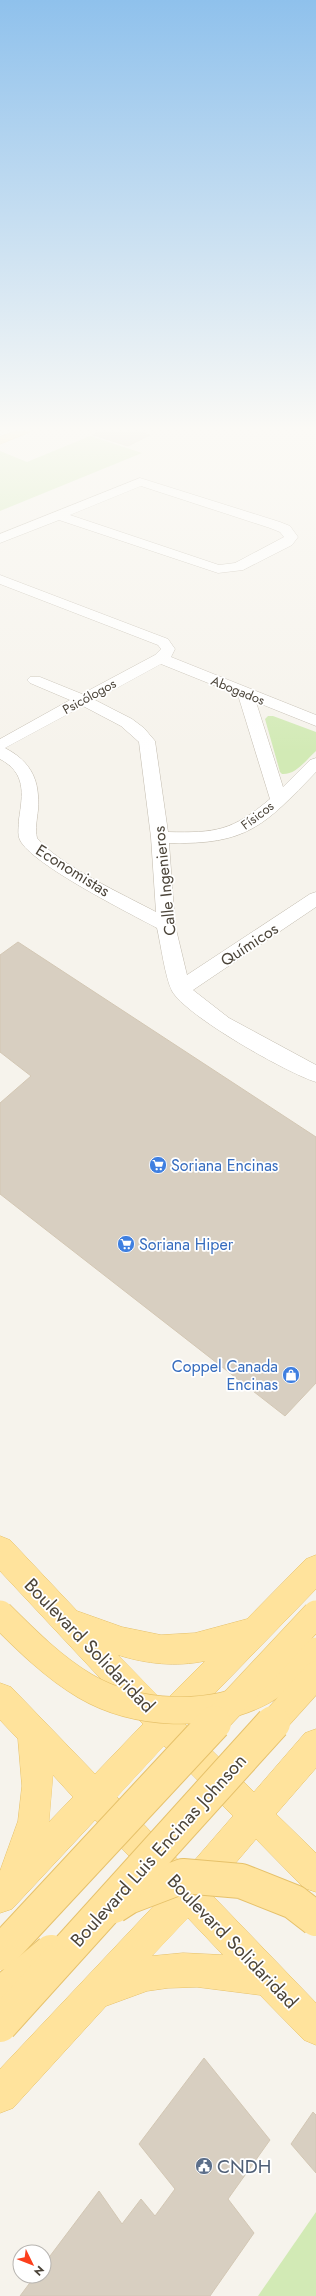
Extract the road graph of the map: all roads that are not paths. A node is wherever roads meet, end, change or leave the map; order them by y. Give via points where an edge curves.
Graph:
1 (130, 539) edge
2 (289, 539) edge
3 (0, 579) edge
4 (160, 658) junction
5 (34, 680) dead end
6 (245, 693) junction
7 (81, 701) junction
8 (316, 721) edge
9 (0, 745) edge
10 (0, 752) edge
11 (316, 763) edge
12 (278, 799) junction
13 (160, 837) junction
14 (316, 898) edge
15 (166, 925) junction
16 (180, 988) junction
17 (316, 1074) edge
18 (0, 1550) edge
19 (316, 1569) edge
20 (0, 1614) edge
21 (316, 1614) edge
22 (66, 1623) junction
23 (257, 1630) junction
24 (316, 1651) edge
25 (316, 1675) edge
26 (0, 1698) edge
27 (165, 1723) junction
28 (32, 1730) junction
29 (316, 1744) edge
30 (96, 1796) junction
31 (254, 1816) junction
32 (316, 1876) edge
33 (4, 1893) edge
34 (188, 1893) junction
35 (316, 1919) edge
36 (0, 1953) edge
37 (269, 1979) junction
38 (0, 1995) edge
39 (92, 1995) junction
40 (0, 2025) edge
41 (316, 2028) edge
42 (0, 2095) edge

1 - 2 street via 218,569 238,567
3 - 4 street via 163,642 168,649
4 - 6 street, Abogados
4 - 7 street, Psicólogos
5 - 7 street, Calle Ingenieros
6 - 8 street, Abogados
6 - 12 street
7 - 9 street, Psicólogos
7 - 13 street, Calle Ingenieros via 128,724 142,734 146,741
10 - 15 street, Economistas via 17,761 28,775 30,798 27,837 32,845 65,868
11 - 12 street, Físicos
12 - 13 street, Físicos via 261,815 234,832 196,837
13 - 15 street, Calle Ingenieros
14 - 16 street, Químicos
15 - 16 street, Calle Ingenieros
16 - 17 street, Calle Ingenieros via 199,1008
18 - 22 main road, Boulevard Solidaridad
19 - 23 main road
20 - 24 main road, bridge via 38,1653 87,1687 133,1706 178,1711 223,1705 261,1691
21 - 36 main road, bridge
22 - 23 main road via 131,1644 174,1650 217,1643
22 - 27 main road, Boulevard Solidaridad
23 - 27 main road
25 - 40 main road, Boulevard Luis Encinas Johnson, bridge
26 - 28 main road, Boulevard Solidaridad
27 - 30 main road
27 - 31 main road, Boulevard Solidaridad
28 - 30 main road, Boulevard Solidaridad
28 - 33 main road via 38,1760 39,1792 34,1825
29 - 31 main road
30 - 33 main road
30 - 34 main road, Boulevard Solidaridad
31 - 32 main road, Boulevard Solidaridad
31 - 34 main road
34 - 37 main road, Boulevard Solidaridad
34 - 39 main road
35 - 38 main road, bridge via 294,1902 241,1881 183,1876 128,1897 64,1941
37 - 39 main road via 190,1970 154,1973 122,1982
37 - 41 main road, Boulevard Solidaridad
39 - 42 main road

